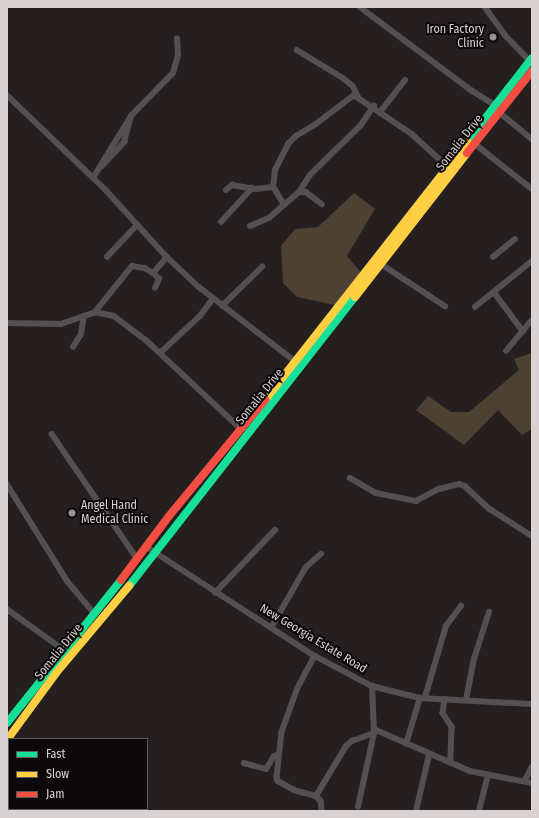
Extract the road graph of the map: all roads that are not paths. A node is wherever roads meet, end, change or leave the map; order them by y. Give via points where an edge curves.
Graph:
1 (360, 7) edge
2 (485, 7) edge
3 (177, 39) dead end
4 (297, 50) dead end
5 (531, 59) edge
6 (532, 71) edge
7 (405, 80) dead end
8 (7, 95) edge
9 (358, 96) junction
10 (374, 106) junction
11 (498, 109) junction
12 (381, 111) junction
13 (131, 116) junction
14 (532, 139) edge
15 (474, 143) junction
16 (447, 166) junction
17 (97, 171) junction
18 (93, 178) junction
19 (273, 187) junction
20 (252, 188) junction
21 (532, 189) edge
22 (226, 190) dead end
23 (299, 192) junction
24 (322, 204) dead end
25 (284, 205) junction
26 (221, 222) dead end
27 (137, 225) junction
28 (250, 226) dead end
29 (515, 239) dead end
30 (167, 256) junction
31 (107, 257) dead end
32 (493, 257) dead end
33 (532, 261) edge
34 (380, 264) junction
35 (262, 267) dead end
36 (152, 273) junction
37 (155, 288) dead end
38 (494, 292) junction
39 (213, 299) junction
40 (222, 306) junction
41 (445, 306) dead end
42 (475, 307) dead end
43 (95, 312) junction
44 (84, 316) junction
45 (532, 320) edge
46 (7, 323) edge
47 (523, 331) junction
48 (74, 347) dead end
49 (506, 351) dead end
50 (160, 353) junction
51 (296, 362) junction
52 (240, 428) junction
53 (52, 434) dead end
54 (350, 478) dead end
55 (7, 484) edge
56 (275, 530) dead end
57 (532, 536) edge
58 (150, 549) junction
59 (322, 554) dead end
60 (137, 558) junction
61 (215, 593) junction
62 (461, 606) dead end
63 (7, 609) edge
64 (489, 612) dead end
65 (95, 614) junction
66 (271, 628) junction
67 (64, 650) junction
68 (315, 656) junction
69 (372, 686) junction
70 (423, 697) junction
71 (445, 698) junction
72 (466, 700) junction
73 (532, 704) edge
74 (7, 723) edge
75 (374, 731) junction
76 (8, 738) edge
77 (406, 744) junction
78 (279, 754) junction
79 (429, 755) junction
80 (244, 763) dead end
81 (452, 763) junction
82 (532, 767) edge
83 (488, 776) junction
84 (525, 780) junction
85 (532, 783) edge
86 (316, 796) junction
87 (358, 807) dead end
88 (322, 811) edge
89 (416, 811) edge
90 (479, 811) edge

1 - 11 street
2 - 5 street via 505,36
3 - 13 street via 178,56 173,73
4 - 9 street via 343,78 353,86
5 - 11 main road, Somalia Drive
6 - 11 main road, Somalia Drive
7 - 12 street
8 - 18 street
9 - 10 street
9 - 19 street via 350,96 316,124 296,136 280,159
10 - 12 street
10 - 23 street via 361,125 310,175
11 - 14 street
11 - 15 main road, Somalia Drive
11 - 16 main road, Somalia Drive
12 - 16 street via 428,146
13 - 17 street
13 - 17 street via 124,142
15 - 21 street
15 - 34 main road, Somalia Drive
16 - 51 main road, Somalia Drive
17 - 18 street
18 - 27 street
19 - 20 street
19 - 25 street
20 - 22 street via 232,184
20 - 26 street
23 - 24 street via 311,194
23 - 25 street
25 - 28 street via 269,218
27 - 30 street
27 - 31 street
29 - 32 street
30 - 36 street
30 - 39 street
33 - 38 street
34 - 41 street
34 - 58 main road, Somalia Drive
35 - 40 street
36 - 37 street via 159,279
36 - 43 street via 145,268 132,266
38 - 42 street
38 - 47 street
39 - 40 street
39 - 50 street via 200,316
40 - 51 street
43 - 44 street
43 - 50 street via 114,316
44 - 46 street via 61,324
44 - 48 street via 81,334
45 - 47 street
47 - 49 street
50 - 52 street
51 - 52 main road, Somalia Drive
52 - 58 main road, Somalia Drive
53 - 60 street
54 - 57 street via 376,493 416,501 439,489 459,484 465,486 490,509
55 - 65 street via 68,582
56 - 61 street
58 - 60 main road, Somalia Drive
58 - 61 street, New Georgia Estate Road
58 - 76 main road, Somalia Drive via 106,613 56,673
59 - 66 street via 306,567
60 - 65 main road, Somalia Drive
61 - 66 street, New Georgia Estate Road
62 - 70 street via 446,626
63 - 67 street
64 - 72 street via 474,659
65 - 67 main road, Somalia Drive
66 - 68 street, New Georgia Estate Road
67 - 74 main road, Somalia Drive
68 - 69 street, New Georgia Estate Road
68 - 78 street via 291,706 282,732
69 - 70 street, New Georgia Estate Road
69 - 75 street
70 - 71 street, New Georgia Estate Road
70 - 77 street
71 - 72 street, New Georgia Estate Road
71 - 81 street via 443,713 452,727
72 - 73 street, New Georgia Estate Road
75 - 77 street
75 - 86 street via 346,746
75 - 87 street
77 - 79 street
78 - 80 street via 274,756 266,769
78 - 86 street via 278,781 294,790
79 - 81 street
79 - 89 street
81 - 83 street
82 - 84 street
83 - 84 street
83 - 90 street
84 - 85 street
86 - 88 street via 321,801

